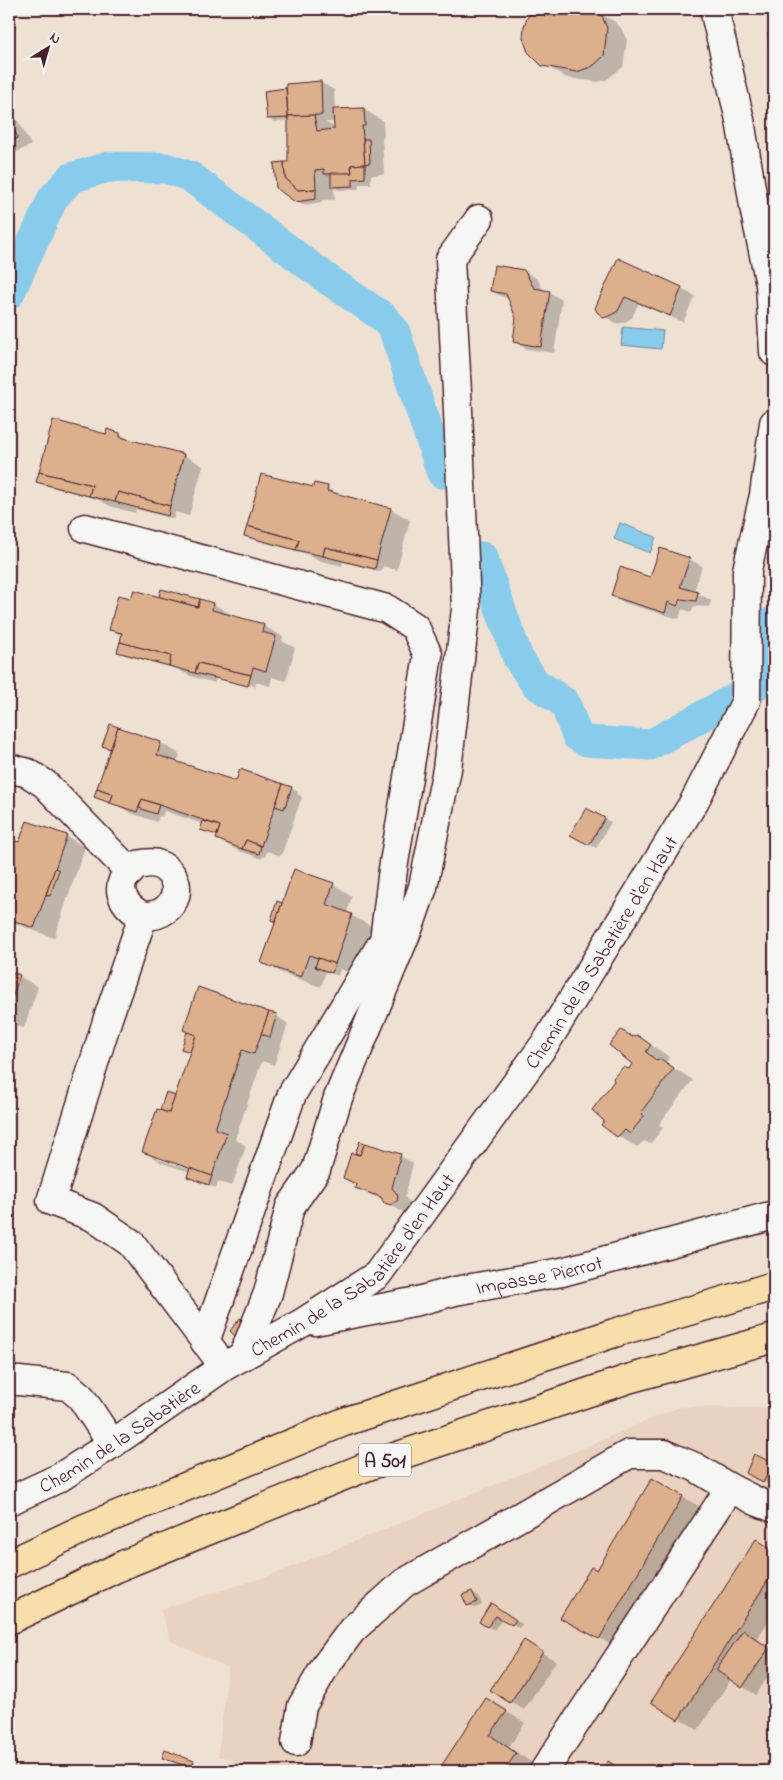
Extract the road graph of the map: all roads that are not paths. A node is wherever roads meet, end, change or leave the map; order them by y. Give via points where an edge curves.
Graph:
1 (714, 9) edge
2 (479, 219) dead end
3 (772, 278) edge
4 (774, 352) edge
5 (774, 423) edge
6 (85, 528) dead end
7 (9, 768) edge
8 (130, 872) junction
9 (143, 916) junction
10 (774, 1214) edge
11 (774, 1286) edge
12 (302, 1324) junction
13 (774, 1338) edge
14 (205, 1342) junction
15 (234, 1361) junction
16 (9, 1380) edge
17 (112, 1444) junction
18 (730, 1488) junction
19 (9, 1501) edge
20 (774, 1508) edge
21 (9, 1564) edge
22 (9, 1620) edge
23 (296, 1742) dead end
24 (544, 1771) edge

1 - 3 street via 740,120 755,212
2 - 15 street via 450,259 466,609 448,770 423,886 410,924 338,1098 316,1170 290,1207 268,1292
3 - 4 street
5 - 12 street, Chemin de la Sabatière d'en Haut via 764,495 748,570 746,701 694,802 547,1041 377,1275
6 - 14 street via 387,609 415,627 428,655 384,940 292,1094
7 - 8 street via 28,773 44,784
8 - 9 street via 123,880 122,891 132,911
8 - 9 street via 137,865 157,864 170,874 176,888 173,903 168,908 160,914
9 - 14 street via 51,1201 93,1217 131,1243
10 - 12 street, Impasse Pierrot via 562,1272
11 - 21 highway, A 501 via 614,1333 344,1422 94,1524
12 - 15 street, Chemin de la Sabatière d'en Haut
13 - 22 highway, A 501 via 628,1379 368,1466 125,1564
14 - 15 street
15 - 17 street, Chemin de la Sabatière
16 - 17 street via 68,1386 81,1397
17 - 19 street, Chemin de la Sabatière via 59,1478
18 - 20 street
18 - 23 street via 695,1467 664,1454 629,1454 404,1583 352,1630 326,1665 302,1706
18 - 24 street

